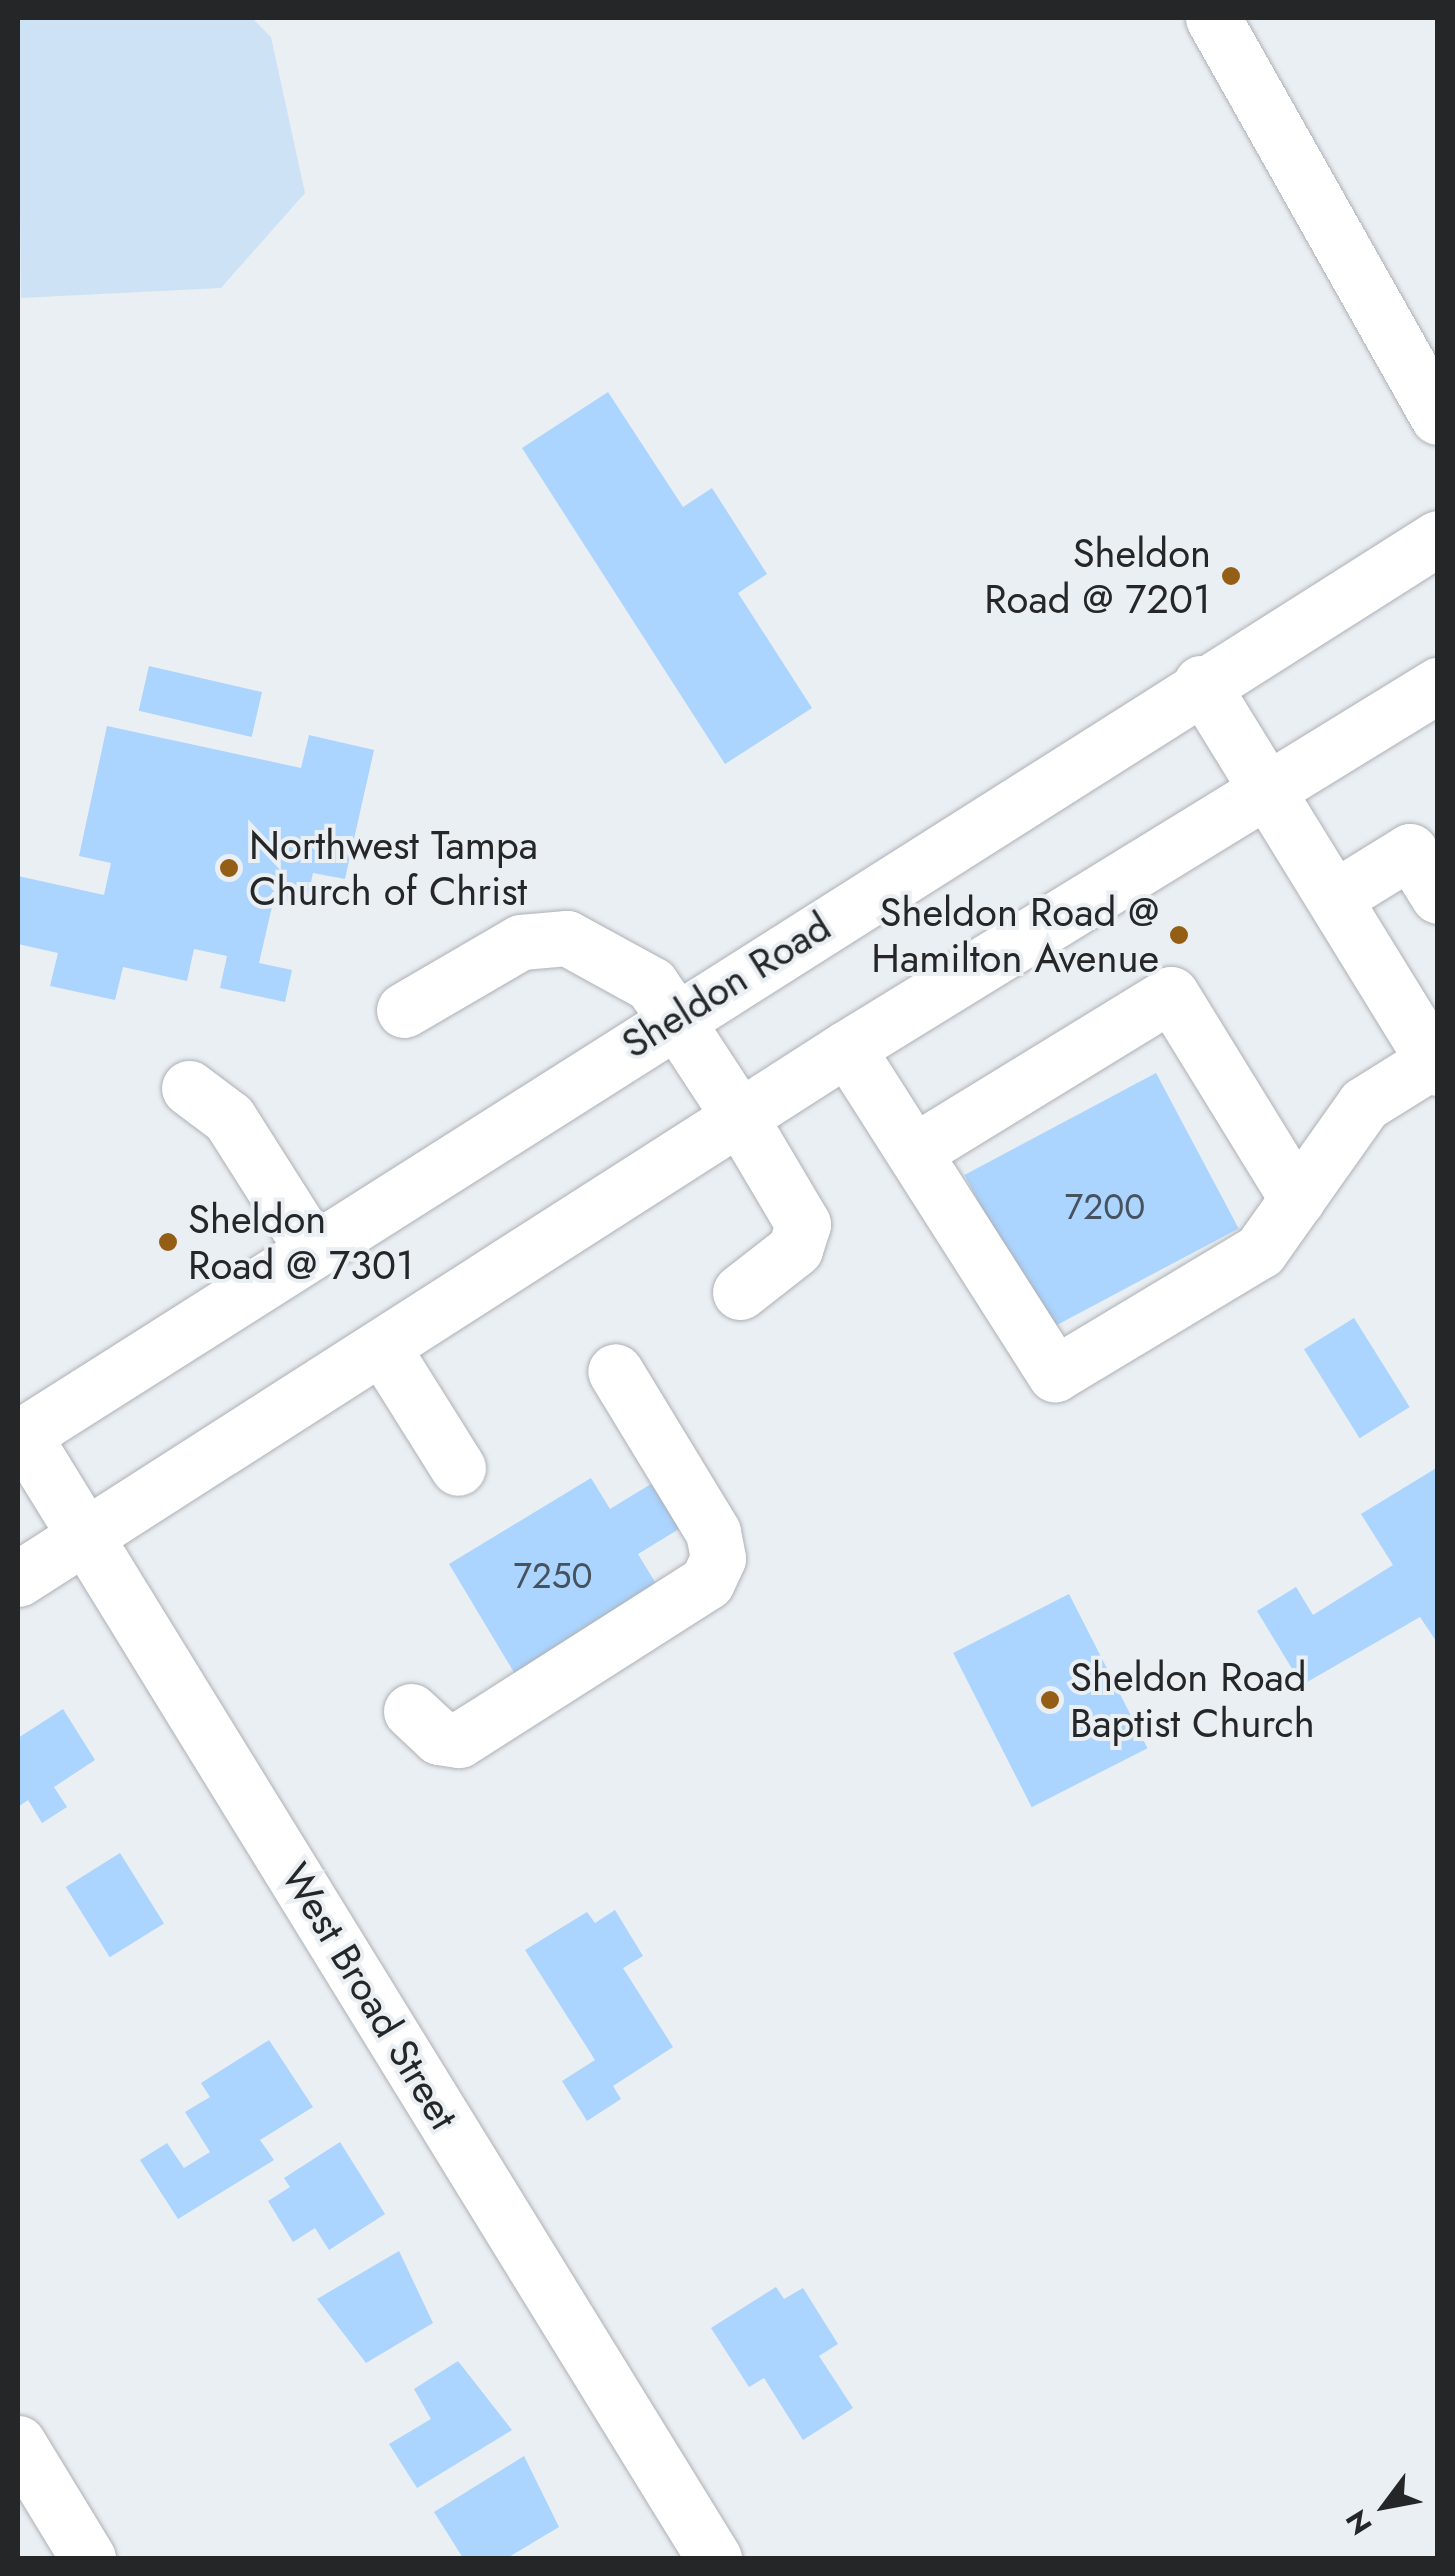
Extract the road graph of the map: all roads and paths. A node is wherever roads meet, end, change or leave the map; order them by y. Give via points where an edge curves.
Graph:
1 (1213, 18) edge
2 (1438, 417) edge
3 (1438, 538) edge
4 (1202, 683) junction
5 (1437, 687) edge
6 (1267, 790) junction
7 (1428, 861) edge
8 (1334, 898) junction
9 (404, 1010) dead end
10 (674, 1018) junction
11 (847, 1048) junction
12 (1435, 1064) edge
13 (189, 1088) dead end
14 (742, 1121) junction
15 (915, 1151) junction
16 (1297, 1199) junction
17 (312, 1247) junction
18 (740, 1292) dead end
19 (384, 1350) junction
20 (615, 1371) dead end
21 (20, 1437) edge
22 (458, 1468) dead end
23 (90, 1533) junction
24 (18, 1579) edge
25 (411, 1711) dead end
26 (18, 2443) edge
27 (88, 2558) edge
28 (714, 2558) edge

1 - 2 main road
3 - 4 main road, Sheldon Road
4 - 6 main road
4 - 10 main road, Sheldon Road
5 - 6 main road
6 - 8 main road
6 - 11 main road
7 - 8 main road
8 - 12 main road
9 - 10 main road via 521,942 567,938 651,984
10 - 14 main road
10 - 17 main road, Sheldon Road
11 - 14 main road
11 - 15 main road
12 - 16 main road via 1364,1104
13 - 17 main road via 229,1118
14 - 18 main road via 803,1224 795,1249
14 - 19 main road
15 - 16 main road via 1171,994
15 - 16 main road via 1056,1374 1260,1251
17 - 21 main road, Sheldon Road
19 - 22 main road
19 - 23 main road
20 - 25 main road via 713,1532 718,1558 707,1582 460,1740 439,1738
21 - 23 main road, West Broad Street
23 - 24 main road
23 - 28 main road, West Broad Street
26 - 27 main road

